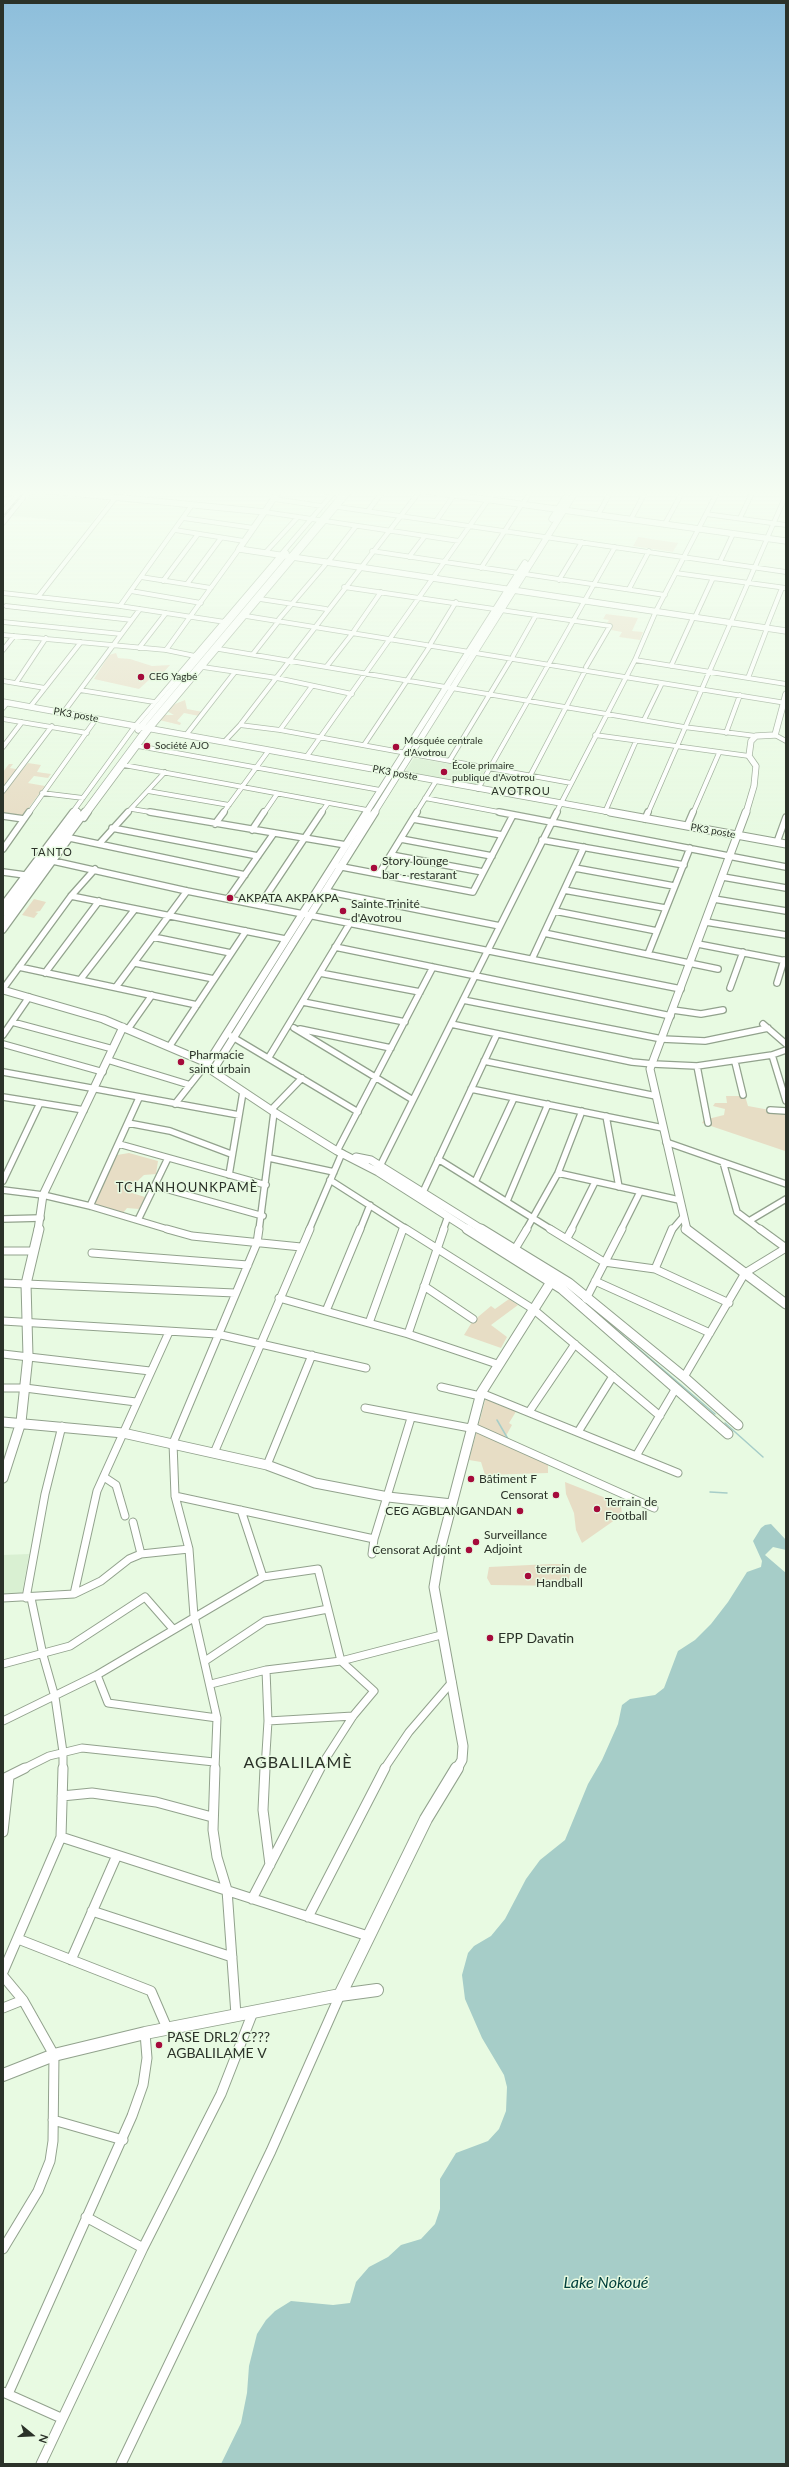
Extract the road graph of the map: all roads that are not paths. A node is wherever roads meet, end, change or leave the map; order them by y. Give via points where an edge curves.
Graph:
1 (120, 606) edge
2 (199, 606) edge
3 (240, 606) edge
4 (244, 606) edge
5 (254, 606) edge
6 (289, 606) edge
7 (306, 606) edge
8 (328, 606) edge
9 (371, 606) edge
10 (413, 606) edge
11 (453, 606) edge
12 (484, 606) edge
13 (504, 606) edge
14 (581, 606) edge
15 (610, 606) edge
16 (659, 606) edge
17 (699, 606) edge
18 (738, 606) edge
19 (776, 606) edge
20 (4, 607) edge
21 (496, 608) junction
22 (140, 609) junction
23 (326, 609) junction
24 (503, 609) junction
25 (166, 613) junction
26 (656, 613) junction
27 (247, 615) junction
28 (536, 615) junction
29 (191, 617) junction
30 (694, 618) junction
31 (132, 620) junction
32 (279, 620) junction
33 (574, 620) junction
34 (3, 622) edge
35 (225, 622) junction
36 (730, 624) junction
37 (314, 626) junction
38 (766, 629) junction
39 (786, 630) edge
40 (353, 632) junction
41 (121, 634) junction
42 (786, 634) edge
43 (3, 635) edge
44 (14, 636) junction
45 (46, 638) junction
46 (391, 638) junction
47 (81, 642) junction
48 (430, 644) junction
49 (114, 645) junction
50 (139, 648) junction
51 (219, 649) junction
52 (3, 650) edge
53 (166, 650) junction
54 (473, 651) junction
55 (253, 654) junction
56 (195, 656) junction
57 (512, 658) junction
58 (289, 659) junction
59 (635, 660) junction
60 (549, 663) junction
61 (327, 666) junction
62 (671, 666) junction
63 (203, 667) junction
64 (586, 669) junction
65 (235, 672) junction
66 (367, 672) junction
67 (708, 672) junction
68 (627, 676) junction
69 (277, 678) junction
70 (748, 678) junction
71 (406, 679) junction
72 (3, 681) edge
73 (16, 683) junction
74 (662, 683) junction
75 (786, 684) edge
76 (312, 686) junction
77 (446, 687) junction
78 (45, 688) junction
79 (454, 688) junction
80 (703, 688) junction
81 (80, 690) junction
82 (352, 694) junction
83 (491, 694) junction
84 (740, 695) junction
85 (528, 700) junction
86 (785, 700) edge
87 (154, 702) junction
88 (5, 703) edge
89 (566, 706) junction
90 (30, 707) junction
91 (3, 708) edge
92 (63, 713) junction
93 (606, 713) junction
94 (3, 719) edge
95 (96, 719) junction
96 (644, 720) junction
97 (22, 722) junction
98 (240, 725) junction
99 (52, 726) junction
100 (143, 727) junction
101 (684, 727) junction
102 (280, 730) junction
103 (87, 733) junction
104 (726, 733) junction
105 (595, 734) junction
106 (186, 735) junction
107 (775, 735) junction
108 (756, 736) junction
109 (320, 738) junction
110 (786, 740) edge
111 (636, 741) junction
112 (224, 742) junction
113 (364, 745) junction
114 (3, 746) edge
115 (138, 746) junction
116 (676, 748) junction
117 (269, 750) junction
118 (404, 752) junction
119 (719, 753) junction
120 (412, 754) junction
121 (307, 756) junction
122 (749, 756) junction
123 (450, 760) junction
124 (124, 765) junction
125 (257, 766) junction
126 (489, 769) junction
127 (165, 772) junction
128 (391, 772) junction
129 (398, 773) junction
130 (530, 776) junction
131 (436, 781) junction
132 (571, 783) junction
133 (243, 786) junction
134 (478, 789) junction
135 (380, 790) junction
136 (3, 791) edge
137 (148, 791) junction
138 (42, 793) junction
139 (277, 794) junction
140 (83, 798) junction
141 (425, 798) junction
142 (328, 804) junction
143 (560, 804) junction
144 (229, 805) junction
145 (132, 809) junction
146 (368, 810) junction
147 (605, 812) junction
148 (513, 815) junction
149 (3, 816) edge
150 (786, 817) edge
151 (24, 819) junction
152 (413, 819) junction
153 (645, 819) junction
154 (551, 822) junction
155 (215, 824) junction
156 (687, 826) junction
157 (112, 828) junction
158 (252, 830) junction
159 (274, 833) junction
160 (502, 835) junction
161 (738, 835) junction
162 (70, 838) junction
163 (306, 839) junction
164 (401, 839) junction
165 (542, 840) junction
166 (5, 842) edge
167 (777, 842) junction
168 (100, 843) junction
169 (786, 844) edge
170 (346, 845) junction
171 (584, 848) junction
172 (690, 848) junction
173 (3, 849) edge
174 (391, 855) junction
175 (258, 856) junction
176 (492, 856) junction
177 (731, 856) junction
178 (53, 861) junction
179 (333, 865) junction
180 (684, 865) junction
181 (786, 866) edge
182 (341, 867) junction
183 (574, 868) junction
184 (95, 869) junction
185 (3, 872) edge
186 (483, 872) junction
187 (379, 874) junction
188 (25, 875) junction
189 (245, 875) junction
190 (723, 877) junction
191 (674, 886) junction
192 (786, 888) edge
193 (564, 890) junction
194 (187, 891) junction
195 (326, 891) junction
196 (71, 896) junction
197 (5, 899) edge
198 (228, 899) junction
199 (714, 900) junction
200 (99, 902) junction
201 (3, 905) edge
202 (260, 905) junction
203 (665, 908) junction
204 (134, 909) junction
205 (555, 911) junction
206 (786, 911) edge
207 (3, 912) edge
208 (302, 914) junction
209 (310, 915) junction
210 (169, 916) junction
211 (706, 922) junction
212 (3, 923) edge
213 (350, 923) junction
214 (500, 926) junction
215 (3, 930) edge
216 (246, 931) junction
217 (657, 931) junction
218 (544, 933) junction
219 (786, 935) edge
220 (153, 937) junction
221 (285, 940) junction
222 (698, 944) junction
223 (335, 947) junction
224 (488, 951) junction
225 (742, 952) junction
226 (231, 953) junction
227 (648, 954) junction
228 (532, 960) junction
229 (785, 960) edge
230 (135, 962) junction
231 (690, 963) junction
232 (19, 967) junction
233 (433, 967) junction
234 (718, 969) dead end
235 (45, 973) junction
236 (320, 973) junction
237 (475, 976) junction
238 (214, 979) junction
239 (80, 980) junction
240 (777, 983) dead end
241 (116, 988) junction
242 (730, 988) dead end
243 (3, 989) edge
244 (681, 989) junction
245 (420, 992) junction
246 (152, 995) junction
247 (29, 997) junction
248 (463, 1000) junction
249 (303, 1002) junction
250 (197, 1005) junction
251 (723, 1010) dead end
252 (672, 1013) junction
253 (12, 1022) junction
254 (404, 1022) junction
255 (451, 1024) junction
256 (763, 1024) dead end
257 (287, 1027) junction
258 (126, 1028) junction
259 (294, 1028) junction
260 (768, 1028) junction
261 (225, 1034) junction
262 (497, 1034) junction
263 (3, 1035) edge
264 (234, 1036) junction
265 (662, 1039) junction
266 (3, 1044) edge
267 (786, 1044) edge
268 (169, 1047) junction
269 (391, 1048) junction
270 (113, 1049) junction
271 (786, 1050) edge
272 (772, 1055) junction
273 (269, 1057) junction
274 (108, 1060) junction
275 (484, 1061) junction
276 (735, 1062) junction
277 (653, 1064) junction
278 (207, 1065) junction
279 (697, 1066) junction
280 (3, 1072) edge
281 (103, 1072) junction
282 (376, 1077) junction
283 (302, 1078) junction
284 (190, 1085) junction
285 (95, 1089) junction
286 (471, 1089) junction
287 (244, 1092) junction
288 (743, 1095) dead end
289 (656, 1096) junction
290 (4, 1098) edge
291 (139, 1098) junction
292 (514, 1098) junction
293 (413, 1100) junction
294 (786, 1101) edge
295 (40, 1103) junction
296 (175, 1104) junction
297 (548, 1104) junction
298 (84, 1110) junction
299 (770, 1110) dead end
300 (273, 1111) junction
301 (582, 1111) junction
302 (786, 1111) edge
303 (358, 1112) junction
304 (239, 1115) junction
305 (606, 1116) junction
306 (128, 1123) junction
307 (708, 1123) dead end
308 (663, 1128) junction
309 (666, 1142) junction
310 (119, 1144) junction
311 (342, 1153) junction
312 (231, 1154) junction
313 (168, 1158) junction
314 (269, 1158) junction
315 (438, 1159) junction
316 (723, 1162) junction
317 (379, 1169) junction
318 (334, 1172) junction
319 (558, 1173) junction
320 (228, 1175) junction
321 (330, 1180) junction
322 (3, 1181) edge
323 (475, 1182) junction
324 (595, 1182) junction
325 (786, 1184) edge
326 (266, 1185) junction
327 (155, 1186) junction
328 (619, 1187) junction
329 (3, 1190) edge
330 (423, 1192) junction
331 (640, 1192) junction
332 (43, 1195) junction
333 (786, 1199) edge
334 (679, 1200) junction
335 (507, 1201) junction
336 (370, 1205) junction
337 (90, 1206) junction
338 (262, 1216) junction
339 (448, 1216) junction
340 (683, 1217) junction
341 (41, 1218) junction
342 (534, 1218) junction
343 (3, 1219) edge
344 (138, 1220) junction
345 (749, 1221) junction
346 (404, 1227) junction
347 (567, 1238) junction
348 (258, 1243) junction
349 (301, 1247) junction
350 (437, 1248) junction
351 (786, 1248) edge
352 (515, 1249) junction
353 (3, 1250) edge
354 (32, 1251) junction
355 (92, 1253) dead end
356 (604, 1262) junction
357 (248, 1265) junction
358 (655, 1269) junction
359 (745, 1273) junction
360 (595, 1281) junction
361 (552, 1282) junction
362 (3, 1283) edge
363 (26, 1284) junction
364 (424, 1286) junction
365 (235, 1293) junction
366 (279, 1298) junction
367 (586, 1299) junction
368 (785, 1302) edge
369 (729, 1303) junction
370 (533, 1309) junction
371 (326, 1311) junction
372 (473, 1319) dead end
373 (3, 1321) edge
374 (27, 1322) junction
375 (369, 1323) junction
376 (169, 1332) junction
377 (710, 1333) junction
378 (218, 1334) junction
379 (408, 1334) junction
380 (260, 1343) junction
381 (575, 1344) junction
382 (3, 1354) edge
383 (312, 1355) junction
384 (28, 1356) junction
385 (497, 1364) junction
386 (366, 1368) dead end
387 (150, 1371) junction
388 (613, 1376) junction
389 (684, 1378) junction
390 (441, 1387) dead end
391 (3, 1388) edge
392 (25, 1388) junction
393 (676, 1388) junction
394 (480, 1395) junction
395 (136, 1402) junction
396 (365, 1408) dead end
397 (529, 1412) junction
398 (727, 1415) junction
399 (660, 1416) junction
400 (411, 1418) junction
401 (3, 1422) edge
402 (21, 1422) junction
403 (715, 1422) junction
404 (62, 1426) junction
405 (738, 1426) dead end
406 (471, 1427) junction
407 (578, 1432) junction
408 (123, 1433) junction
409 (728, 1434) dead end
410 (173, 1443) junction
411 (214, 1453) junction
412 (636, 1456) junction
413 (267, 1465) junction
414 (678, 1474) dead end
415 (104, 1477) junction
416 (3, 1478) edge
417 (175, 1496) junction
418 (388, 1497) junction
419 (452, 1504) junction
420 (654, 1508) dead end
421 (242, 1510) junction
422 (125, 1516) dead end
423 (133, 1522) dead end
424 (374, 1539) junction
425 (189, 1549) junction
426 (141, 1554) junction
427 (372, 1554) dead end
428 (263, 1577) junction
429 (74, 1594) junction
430 (3, 1598) edge
431 (29, 1598) junction
432 (328, 1609) junction
433 (194, 1616) junction
434 (173, 1629) junction
435 (441, 1635) junction
436 (43, 1655) junction
437 (205, 1661) junction
438 (341, 1661) junction
439 (3, 1664) edge
440 (266, 1670) junction
441 (97, 1675) junction
442 (452, 1682) junction
443 (211, 1684) junction
444 (56, 1697) junction
445 (353, 1716) junction
446 (217, 1718) junction
447 (3, 1720) edge
448 (268, 1721) junction
449 (63, 1752) junction
450 (214, 1762) junction
451 (6, 1778) edge
452 (62, 1796) junction
453 (212, 1817) junction
454 (3, 1832) edge
455 (62, 1837) junction
456 (117, 1855) junction
457 (270, 1865) junction
458 (227, 1890) junction
459 (252, 1899) junction
460 (92, 1911) junction
461 (308, 1916) junction
462 (368, 1936) junction
463 (18, 1939) junction
464 (232, 1957) junction
465 (71, 1960) junction
466 (3, 1972) edge
467 (3, 1976) edge
468 (377, 1990) dead end
469 (340, 1995) junction
470 (23, 2000) junction
471 (3, 2008) edge
472 (253, 2012) junction
473 (236, 2015) junction
474 (167, 2028) junction
475 (145, 2033) junction
476 (54, 2055) junction
477 (3, 2075) edge
478 (53, 2120) junction
479 (123, 2140) junction
480 (86, 2217) junction
481 (3, 2248) edge
482 (143, 2248) junction
483 (6, 2393) edge
484 (61, 2418) junction
485 (41, 2464) edge
486 (121, 2464) edge

1 - 22 street
2 - 29 street
3 - 35 street
4 - 100 street
5 - 27 street
6 - 32 street
7 - 23 street
8 - 23 street
9 - 40 street
10 - 46 street
11 - 48 street
12 - 21 street
13 - 24 street
14 - 33 street
15 - 26 street
16 - 26 street
17 - 30 street
18 - 36 street
19 - 38 street
20 - 31 street
21 - 24 street
21 - 54 street
22 - 25 street
22 - 31 street
23 - 37 street
24 - 28 street
24 - 54 street
25 - 29 street
25 - 50 street
26 - 30 street
26 - 59 street
27 - 32 street
27 - 51 street
28 - 33 street
28 - 57 street
29 - 35 street
29 - 53 street
30 - 36 street
30 - 62 street
31 - 41 street
32 - 37 street
32 - 55 street
33 - 60 street
33 - 64 street via 610,626
34 - 41 street
35 - 56 street
36 - 38 street
36 - 67 street
37 - 40 street
37 - 58 street
38 - 39 street
38 - 42 street
38 - 70 street
40 - 46 street
40 - 61 street
41 - 49 street
43 - 44 street
44 - 45 street
44 - 52 street
45 - 47 street
45 - 73 street
46 - 48 street
46 - 66 street
47 - 49 street
47 - 78 street
48 - 54 street
48 - 71 street
49 - 50 street
49 - 81 street
50 - 53 street
51 - 55 street
51 - 63 street
53 - 56 street
54 - 57 street
54 - 77 street
54 - 79 street
55 - 58 street
56 - 87 street
57 - 60 street
57 - 83 street
58 - 61 street
58 - 69 street
59 - 62 street
59 - 68 street
60 - 64 street
60 - 85 street
61 - 66 street
62 - 67 street
63 - 65 street
63 - 100 street
64 - 68 street
64 - 89 street
65 - 69 street
65 - 106 street
66 - 71 street
66 - 82 street
67 - 70 street
67 - 80 street
68 - 74 street
68 - 80 street
68 - 93 street
69 - 76 street
69 - 98 street
70 - 75 street
71 - 77 street
71 - 113 street
72 - 73 street
73 - 78 street
74 - 80 street
74 - 96 street
76 - 82 street
76 - 102 street
77 - 79 street
77 - 118 street
78 - 90 street
79 - 83 street
79 - 120 street
80 - 84 street
80 - 86 street
80 - 101 street
81 - 87 street
81 - 92 street
82 - 109 street
83 - 85 street
83 - 123 street
84 - 86 street
84 - 104 street
85 - 89 street
85 - 126 street
86 - 107 street
87 - 100 street
88 - 90 street, PK3 poste
88 - 91 street
89 - 93 street
89 - 130 street
90 - 92 street, PK3 poste
92 - 95 street, PK3 poste
93 - 96 street
93 - 105 street
94 - 97 street
95 - 100 street, PK3 poste
95 - 103 street
96 - 101 street
97 - 99 street
97 - 114 street
98 - 102 street
98 - 112 street
99 - 103 street
99 - 136 street
100 - 106 street, PK3 poste
100 - 115 street
100 - 140 street
100 - 207 street
100 - 212 street
101 - 104 street
101 - 116 street
102 - 109 street
103 - 138 street
104 - 108 street
105 - 111 street
105 - 132 street
106 - 112 street, PK3 poste
107 - 108 street
107 - 110 street
108 - 122 street via 751,741
109 - 113 street
109 - 121 street
111 - 116 street
111 - 147 street
112 - 117 street, PK3 poste
113 - 118 street
115 - 124 street
115 - 125 street
116 - 119 street
116 - 153 street
117 - 121 street, PK3 poste
117 - 125 street
118 - 120 street
118 - 128 street
119 - 122 street
119 - 156 street
120 - 123 street
120 - 129 street
121 - 128 street, PK3 poste
122 - 161 street via 756,766 754,786
123 - 126 street
124 - 127 street
124 - 162 street
125 - 133 street
125 - 135 street
126 - 130 street
126 - 134 street
127 - 133 street
127 - 137 street
128 - 129 street, PK3 poste
128 - 135 street
129 - 131 street, PK3 poste
129 - 182 street
130 - 132 street
131 - 134 street, PK3 poste
131 - 141 street
132 - 143 street
133 - 139 street
133 - 144 street
134 - 143 street, PK3 poste
135 - 146 street
137 - 144 street
137 - 145 street
138 - 140 street
138 - 151 street
139 - 142 street
139 - 158 street
140 - 188 street
141 - 148 street
141 - 152 street
142 - 146 street
142 - 163 street
143 - 147 street, PK3 poste
143 - 154 street
144 - 155 street
145 - 155 street
145 - 157 street
146 - 170 street
147 - 153 street, PK3 poste
148 - 154 street
148 - 160 street
149 - 151 street
150 - 167 street
151 - 166 street
152 - 160 street
152 - 164 street
153 - 156 street, PK3 poste
154 - 165 street
154 - 172 street
155 - 158 street
156 - 161 street, PK3 poste
157 - 168 street
157 - 175 street
158 - 159 street
159 - 163 street
159 - 175 street
160 - 176 street
161 - 167 street, PK3 poste
161 - 177 street
162 - 168 street
162 - 178 street
163 - 170 street
163 - 202 street
164 - 174 street
164 - 176 street
165 - 171 street
165 - 214 street
166 - 173 street
167 - 169 street, PK3 poste
168 - 189 street
170 - 179 street
171 - 180 street
171 - 183 street
172 - 177 street
172 - 180 street
174 - 186 street
174 - 187 street
175 - 189 street
176 - 186 street
177 - 181 street
177 - 190 street
178 - 184 street
178 - 215 street
179 - 182 street
179 - 208 street
180 - 191 street
182 - 187 street
182 - 195 street
183 - 191 street
183 - 193 street
184 - 194 street
184 - 196 street
185 - 188 street
186 - 187 street via 473,892
188 - 197 street
189 - 198 street
190 - 192 street
190 - 199 street
191 - 203 street
193 - 203 street
193 - 205 street
194 - 198 street
194 - 210 street
195 - 209 street
195 - 214 street
196 - 200 street
196 - 232 street
197 - 201 street
198 - 202 street
199 - 206 street
199 - 211 street
200 - 204 street
200 - 235 street
202 - 208 street
203 - 217 street
204 - 210 street
204 - 239 street
205 - 217 street
205 - 218 street
208 - 209 street
208 - 221 street
209 - 213 street
209 - 264 street
210 - 216 street
210 - 220 street
211 - 219 street
211 - 222 street
213 - 223 street
213 - 224 street
214 - 224 street
216 - 221 street
216 - 226 street
217 - 227 street
218 - 227 street
218 - 228 street
220 - 226 street
220 - 230 street
221 - 261 street
222 - 225 street
222 - 231 street
223 - 233 street
223 - 236 street
224 - 228 street
224 - 237 street
225 - 229 street
225 - 242 street
226 - 238 street
227 - 231 street
228 - 244 street
229 - 240 street
230 - 238 street
230 - 241 street
231 - 234 street
231 - 244 street
232 - 235 street
232 - 243 street
233 - 237 street
233 - 245 street
235 - 239 street
236 - 245 street
236 - 249 street
237 - 248 street
237 - 252 street
238 - 250 street
239 - 241 street
241 - 246 street
243 - 247 street
244 - 252 street
245 - 254 street
246 - 250 street
246 - 258 street
247 - 253 street
247 - 258 street via 65,1006
248 - 255 street
248 - 265 street
249 - 254 street
249 - 257 street
250 - 268 street
251 - 252 street via 701,1014
252 - 265 street
253 - 263 street
253 - 270 street
254 - 269 street
255 - 262 street
255 - 293 street
256 - 260 street
257 - 259 street
257 - 273 street
258 - 268 street
258 - 270 street
259 - 269 street
259 - 282 street
260 - 265 street via 705,1041
260 - 267 street
261 - 264 street
261 - 278 street
262 - 275 street
262 - 277 street via 632,1062
264 - 273 street
264 - 278 street
265 - 277 street
266 - 281 street
268 - 278 street
269 - 282 street
270 - 274 street
271 - 272 street
272 - 276 street
272 - 294 street
273 - 283 street
274 - 281 street
274 - 284 street
275 - 286 street
275 - 289 street
276 - 279 street
276 - 288 street
277 - 279 street
277 - 289 street via 650,1069
278 - 284 street
278 - 287 street
279 - 307 street
280 - 285 street
281 - 285 street
282 - 293 street
282 - 303 street
283 - 300 street
283 - 303 street
284 - 296 street
285 - 291 street
285 - 298 street
286 - 292 street
286 - 315 street
287 - 300 street
287 - 304 street
289 - 308 street
290 - 295 street
291 - 296 street
291 - 306 street
292 - 297 street
292 - 323 street
293 - 317 street
295 - 298 street
295 - 322 street
296 - 304 street
297 - 301 street
297 - 335 street
298 - 332 street
299 - 302 street
300 - 311 street
300 - 314 street
301 - 305 street
301 - 319 street
303 - 311 street
304 - 312 street
305 - 308 street
305 - 328 street
306 - 310 street
306 - 312 street via 170,1131
308 - 309 street
309 - 316 street
309 - 334 street
310 - 313 street
310 - 337 street
311 - 317 street
311 - 318 street
312 - 320 street
313 - 320 street
313 - 327 street
314 - 318 street
314 - 326 street
315 - 323 street
315 - 330 street
316 - 325 street
316 - 345 street via 737,1212
317 - 330 street
317 - 339 street
318 - 321 street
319 - 324 street
319 - 342 street
320 - 326 street
321 - 336 street
321 - 349 street
323 - 335 street
324 - 328 street
324 - 347 street
326 - 338 street
327 - 338 street
327 - 344 street
328 - 331 street
329 - 332 street
330 - 352 street
331 - 334 street
331 - 356 street
332 - 337 street
332 - 341 street
333 - 345 street
334 - 340 street
335 - 342 street
336 - 346 street
336 - 371 street
337 - 344 street
338 - 348 street
339 - 350 street
339 - 361 street
340 - 358 street via 673,1227
340 - 359 street via 685,1228
341 - 343 street
341 - 354 street
342 - 347 street
342 - 352 street
344 - 348 street via 192,1236
345 - 351 street
346 - 350 street
346 - 375 street
347 - 356 street
348 - 349 street
348 - 357 street
349 - 366 street
350 - 364 street
350 - 370 street
351 - 359 street
352 - 367 street via 569,1283
353 - 354 street
354 - 363 street
355 - 357 street
356 - 358 street
356 - 360 street
357 - 365 street
358 - 369 street
359 - 368 street
359 - 369 street
360 - 367 street
360 - 377 street
361 - 370 street
361 - 393 street
362 - 363 street
363 - 365 street
363 - 374 street
364 - 372 street
364 - 379 street
365 - 378 street
366 - 371 street
366 - 380 street
367 - 389 street
369 - 377 street
370 - 381 street
370 - 385 street
371 - 375 street
373 - 374 street
374 - 376 street
374 - 384 street
375 - 379 street
376 - 378 street
376 - 387 street
377 - 389 street
378 - 380 street
378 - 410 street
379 - 385 street
380 - 383 street
380 - 411 street
381 - 388 street
381 - 397 street
382 - 384 street
383 - 386 street
383 - 413 street
384 - 387 street
384 - 392 street
385 - 394 street
387 - 395 street
388 - 399 street
388 - 407 street
389 - 398 street
390 - 394 street
391 - 392 street
392 - 395 street
392 - 402 street
393 - 399 street
393 - 403 street
394 - 397 street
394 - 406 street
395 - 408 street
396 - 400 street
397 - 407 street
398 - 403 street
398 - 405 street
399 - 412 street
400 - 406 street
400 - 418 street
401 - 402 street
402 - 404 street
402 - 416 street
403 - 409 street
404 - 408 street
404 - 431 street via 44,1494
406 - 419 street
406 - 420 street
407 - 412 street
408 - 410 street
408 - 415 street
410 - 411 street
410 - 417 street
411 - 413 street
412 - 414 street
413 - 418 street via 315,1483
415 - 422 street via 116,1485
415 - 429 street via 91,1510
417 - 421 street
417 - 425 street
418 - 419 street
418 - 424 street
419 - 435 street via 434,1587
421 - 424 street
421 - 428 street
423 - 426 street
424 - 427 street
425 - 426 street
425 - 433 street
426 - 429 street via 129,1559 101,1581
428 - 432 street via 318,1569
428 - 433 street
429 - 431 street
430 - 431 street
431 - 436 street
432 - 437 street via 265,1621
432 - 438 street
433 - 434 street
433 - 437 street
434 - 436 street via 145,1597 70,1646
434 - 441 street
435 - 438 street
435 - 442 street
436 - 439 street
436 - 444 street
437 - 443 street
438 - 440 street
438 - 445 street via 374,1691
440 - 443 street
440 - 448 street
441 - 444 street
441 - 446 street via 108,1702
442 - 461 street via 409,1732 384,1769
442 - 462 street via 464,1746 462,1760 426,1818
443 - 446 street
444 - 447 street
444 - 449 street
445 - 448 street
445 - 457 street via 309,1788
446 - 450 street
448 - 457 street via 263,1810
449 - 450 street via 90,1748
449 - 451 street via 31,1764
449 - 452 street
450 - 453 street
451 - 454 street
452 - 453 street via 92,1793 156,1802
452 - 455 street
453 - 458 street via 217,1857
455 - 456 street
455 - 463 street
456 - 458 street
456 - 460 street
457 - 459 street
458 - 459 street
458 - 464 street
459 - 461 street
460 - 464 street
460 - 465 street
461 - 462 street
462 - 469 street
463 - 465 street
463 - 466 street
464 - 473 street
465 - 474 street via 151,1991
467 - 470 street
468 - 469 street
469 - 472 street
469 - 486 street via 270,2151
470 - 471 street
470 - 476 street
472 - 473 street
472 - 482 street via 221,2094 196,2148
473 - 474 street
474 - 475 street
475 - 476 street
475 - 479 street via 147,2058 143,2085
476 - 477 street
476 - 478 street
478 - 479 street
478 - 481 street via 50,2161 38,2191
479 - 480 street
480 - 482 street
480 - 483 street
482 - 484 street
483 - 484 street
484 - 485 street

